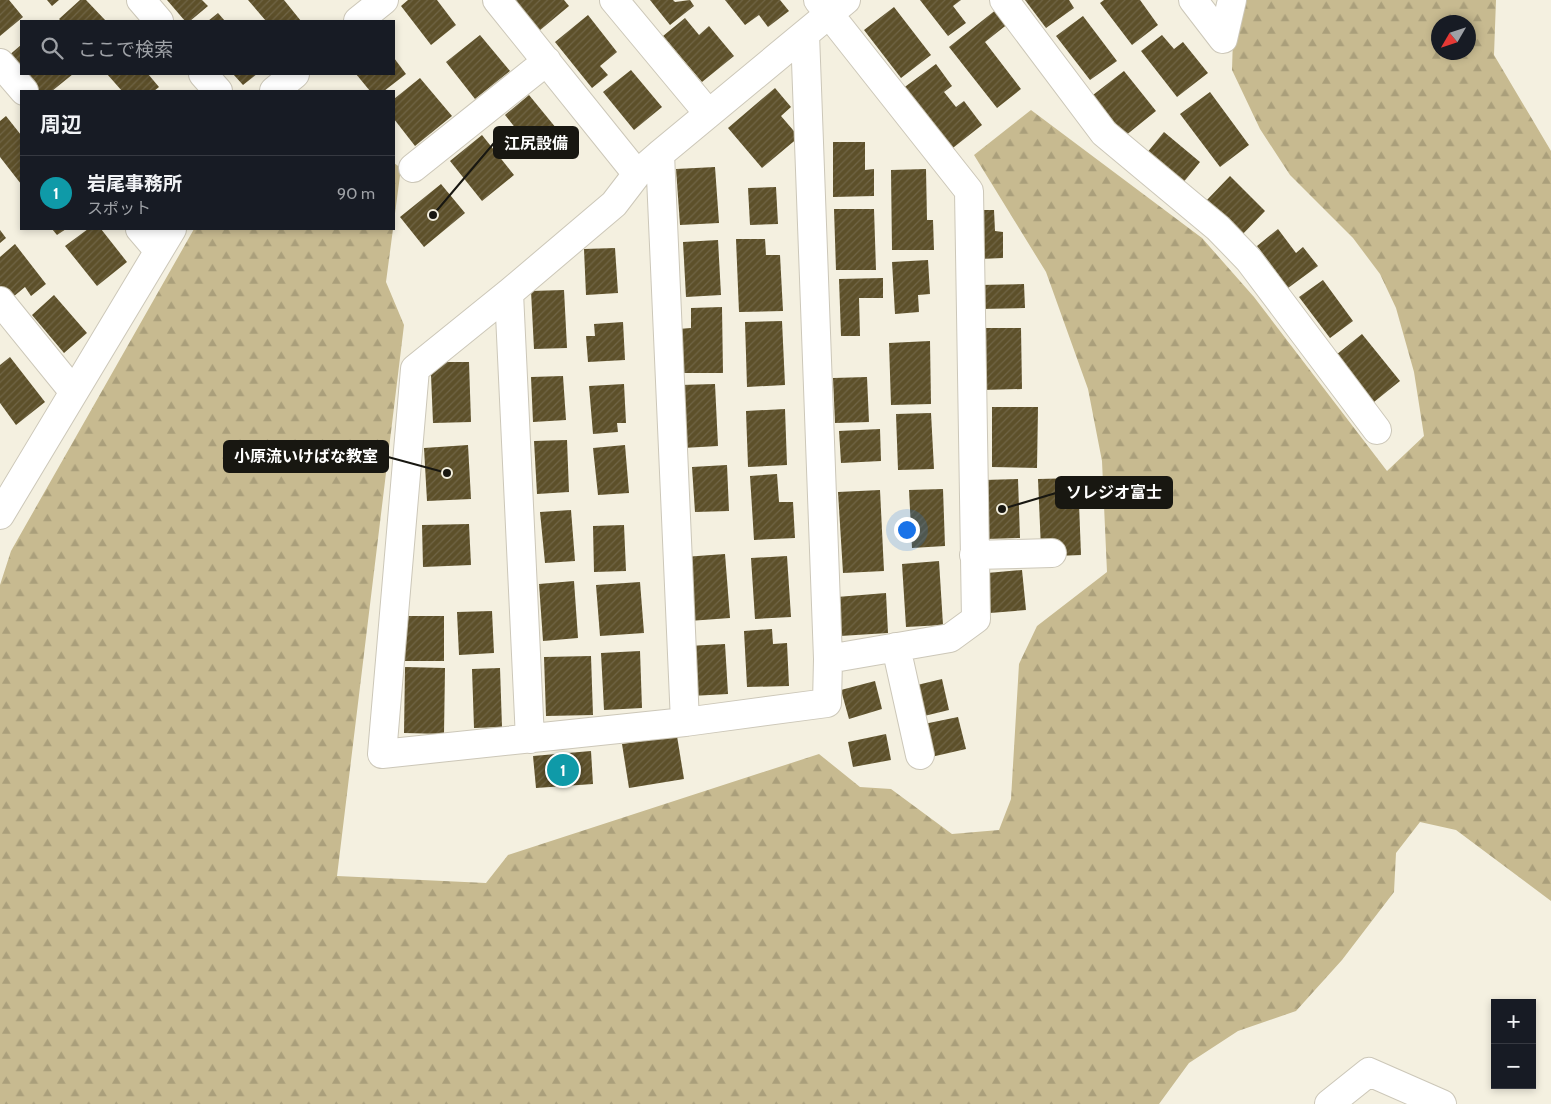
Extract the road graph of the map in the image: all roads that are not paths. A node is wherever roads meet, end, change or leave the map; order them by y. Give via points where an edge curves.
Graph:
1 (141, 0) edge
2 (384, 0) edge
3 (497, 0) edge
4 (614, 0) edge
5 (1004, 0) edge
6 (1193, 0) edge
7 (1232, 0) edge
8 (831, 5) edge
9 (158, 20) edge
10 (359, 20) edge
11 (805, 34) junction
12 (547, 61) junction
13 (0, 63) edge
14 (204, 75) edge
15 (294, 75) edge
16 (23, 90) edge
17 (217, 90) edge
18 (275, 90) edge
19 (708, 113) junction
20 (660, 154) junction
21 (413, 168) dead end
22 (637, 174) junction
23 (142, 230) edge
24 (165, 239) edge
25 (509, 293) junction
26 (0, 301) edge
27 (73, 391) junction
28 (1377, 430) dead end
29 (0, 515) edge
30 (1052, 553) dead end
31 (974, 555) junction
32 (896, 646) junction
33 (828, 659) junction
34 (685, 722) junction
35 (530, 739) junction
36 (920, 755) dead end
37 (1329, 1104) edge
38 (1442, 1104) edge

1 - 9 street
2 - 10 street
3 - 12 street
4 - 19 street
5 - 28 street via 1104,133 1218,228 1249,260
6 - 7 street via 1223,39
8 - 11 street
8 - 31 street via 969,191
11 - 19 street
11 - 33 street
12 - 21 street
12 - 22 street
13 - 16 street
14 - 17 street
15 - 18 street
19 - 20 street
20 - 22 street
20 - 34 street
22 - 25 street via 614,204
23 - 24 street
24 - 27 street
25 - 35 street
25 - 35 street via 415,369 382,754
26 - 27 street
27 - 29 street
30 - 31 street
31 - 32 street via 976,619 950,638
32 - 33 street
32 - 36 street
33 - 34 street via 827,703
34 - 35 street
37 - 38 street via 1369,1072

